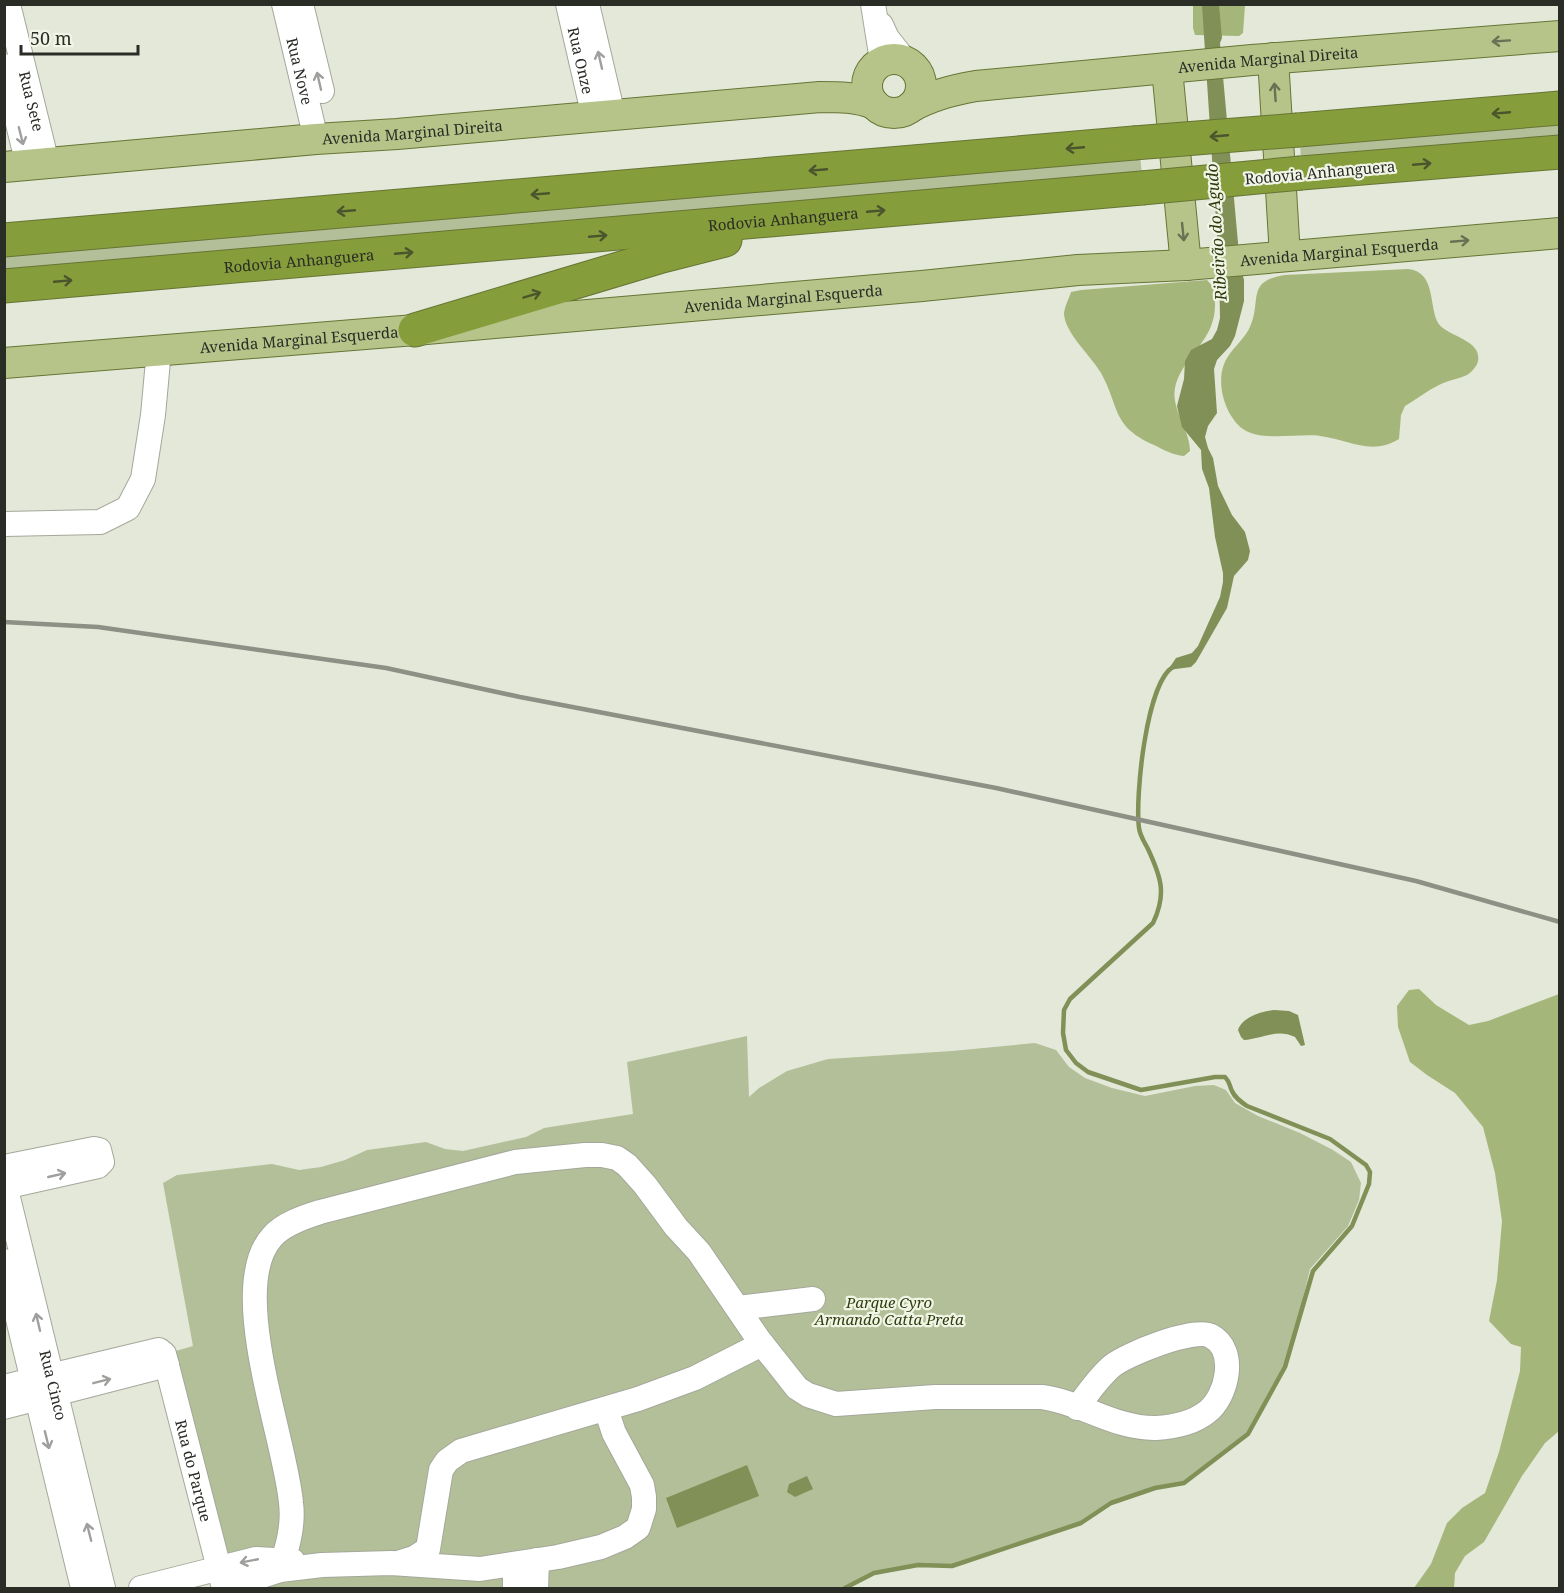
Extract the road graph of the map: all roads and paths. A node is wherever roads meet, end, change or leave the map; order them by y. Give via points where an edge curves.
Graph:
1 (8, 4) edge
2 (284, 4) edge
3 (301, 4) edge
4 (568, 4) edge
5 (587, 4) edge
6 (874, 8) edge
7 (1560, 36) edge
8 (1262, 59) junction
9 (892, 65) junction
10 (11, 66) edge
11 (1174, 68) junction
12 (976, 86) junction
13 (820, 97) junction
14 (874, 104) junction
15 (911, 106) junction
16 (1560, 108) edge
17 (603, 116) junction
18 (325, 138) junction
19 (1560, 152) edge
20 (27, 165) edge
21 (819, 216) junction
22 (1560, 233) edge
23 (4, 240) edge
24 (1285, 256) junction
25 (1194, 264) junction
26 (4, 286) edge
27 (415, 330) junction
28 (159, 350) junction
29 (4, 363) edge
30 (4, 524) edge
31 (5, 1180) edge
32 (4, 1261) edge
33 (813, 1299) dead end
34 (738, 1308) junction
35 (762, 1344) junction
36 (44, 1386) junction
37 (4, 1388) edge
38 (4, 1407) edge
39 (1077, 1407) junction
40 (606, 1408) junction
41 (526, 1562) junction
42 (396, 1563) junction
43 (282, 1565) junction
44 (222, 1582) edge
45 (83, 1588) edge
46 (103, 1588) edge
47 (141, 1588) edge
48 (515, 1588) edge
49 (536, 1588) edge

1 - 10 street, Rua Sete
2 - 18 street, Rua Nove
18 -> 3 street, Rua Nove
4 - 17 street, Rua Onze
17 -> 5 street, Rua Onze
6 - 9 street via 887,38
7 -> 8 main road, Avenida Marginal Direita
8 - 11 main road, Avenida Marginal Direita
24 -> 8 main road
9 - 12 main road, Avenida Marginal Direita
9 - 13 main road, Avenida Marginal Direita
9 - 14 main road via 869,75 868,89
9 - 15 main road via 918,75 919,94
10 - 20 street, Rua Sete
11 - 12 main road, Avenida Marginal Direita
11 -> 25 main road
12 - 15 main road, Avenida Marginal Direita via 948,91
13 - 14 main road, Avenida Marginal Direita via 844,97
13 - 17 main road, Avenida Marginal Direita
14 - 15 main road, Avenida Marginal Direita via 889,112
16 -> 23 highway, bridge
17 - 18 main road, Avenida Marginal Direita
18 - 20 main road, Avenida Marginal Direita
21 -> 19 highway, Rodovia Anhanguera, bridge
26 -> 21 highway, Rodovia Anhanguera
27 -> 21 highway via 662,256
24 -> 22 main road, Avenida Marginal Esquerda
24 - 25 main road, Avenida Marginal Esquerda
25 - 27 main road, Avenida Marginal Esquerda via 1078,270
27 - 28 main road, Avenida Marginal Esquerda
28 - 29 main road, Avenida Marginal Esquerda
28 - 30 street via 143,479 128,508 100,522
36 -> 31 street, Rua Cinco
32 - 36 street, Rua Cinco
33 - 34 street
34 - 35 street
34 - 43 street via 645,1185 617,1158 602,1155 514,1162 320,1212 280,1230 271,1238 259,1262 255,1305 266,1386 291,1502 290,1533
35 - 39 street via 797,1388 836,1404 1026,1396
35 - 40 street via 695,1378
36 - 37 street
36 - 38 street
36 - 44 street, Rua do Parque via 166,1359
36 -> 45 street, Rua Cinco
46 -> 36 street, Rua Cinco
39 - 39 street via 1126,1425 1184,1424 1208,1412 1222,1393 1227,1377 1226,1357 1218,1342 1205,1335 1142,1349 1114,1364
40 - 41 street via 614,1433 642,1485 644,1509 638,1528 601,1547
40 - 42 street via 469,1447 453,1456 438,1477 428,1550
41 - 42 street via 469,1569
41 - 48 street
41 - 49 street
42 - 43 street
43 - 44 street via 256,1559
44 - 47 street

